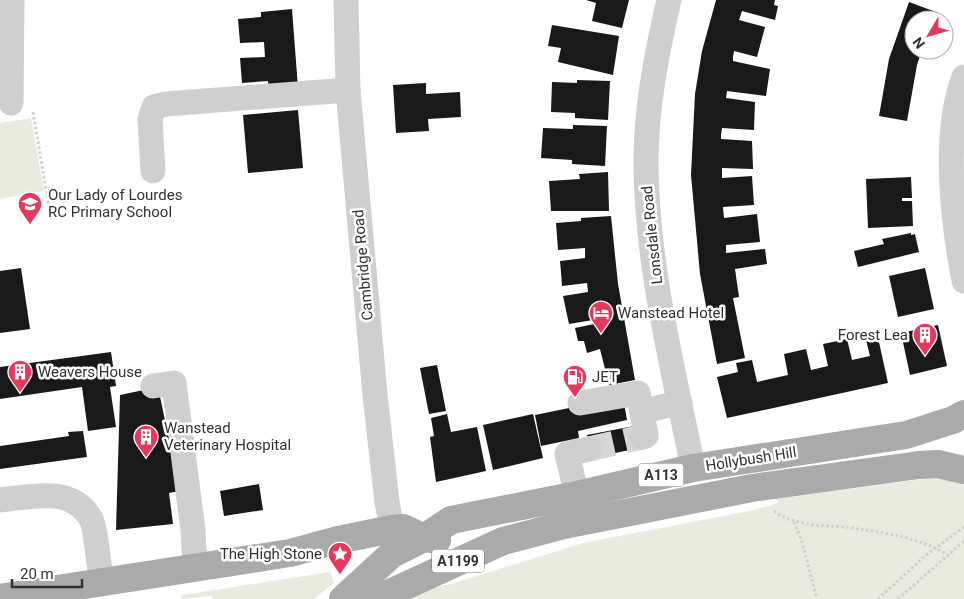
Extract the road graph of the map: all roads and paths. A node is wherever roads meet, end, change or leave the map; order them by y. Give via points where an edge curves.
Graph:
1 (12, 0) edge
2 (346, 0) edge
3 (669, 0) edge
4 (964, 77) edge
5 (348, 90) junction
6 (22, 107) joint
7 (152, 171) dead end
8 (49, 207) dead end
9 (962, 258) edge
10 (964, 281) edge
11 (153, 386) dead end
12 (680, 402) junction
13 (580, 403) dead end
14 (642, 412) junction
15 (964, 414) edge
16 (642, 437) dead end
17 (589, 449) tunnel mouth
18 (693, 468) junction
19 (964, 470) edge
20 (577, 495) junction
21 (0, 500) edge
22 (771, 509) dead end
23 (794, 522) junction
24 (964, 527) edge
25 (424, 538) junction
26 (503, 541) junction
27 (964, 541) edge
28 (392, 542) junction
29 (936, 547) junction
30 (948, 555) junction
31 (195, 567) junction
32 (102, 583) junction
33 (0, 598) edge
34 (343, 599) edge
35 (377, 599) edge
36 (817, 599) edge
37 (878, 599) edge
38 (898, 599) edge

1 - 6 street
2 - 5 street, Cambridge Road
3 - 12 street, Lonsdale Road via 653,77 646,160 658,289
4 - 9 street via 959,91 952,157 955,228
5 - 7 street via 154,107 150,119
5 - 28 street, Cambridge Road via 375,395
6 - 8 path
9 - 10 street
11 - 31 street via 174,383
12 - 14 street
12 - 18 street, Lonsdale Road
13 - 14 street via 638,393
14 - 16 street via 646,436
15 - 18 main road, Hollybush Hill / A113 via 906,436
17 - 20 street via 567,454
18 - 20 main road, Hollybush Hill / A113
19 - 26 main road, Hollybush Hill / A113 via 938,464 919,465 752,488
20 - 25 main road, Hollybush Hill / A113 via 451,520
21 - 32 street via 54,495 74,501 92,520
22 - 23 path
23 - 29 path via 907,536
23 - 36 path
24 - 29 path
25 - 26 main road, Hollybush Hill / A113 via 460,544
25 - 28 main road, A113 via 403,528
26 - 35 main road, Hollybush Hill / A1199
27 - 30 path
28 - 31 main road, A113
28 - 34 main road
29 - 30 path
29 - 37 path
30 - 38 path
31 - 32 main road, A113
32 - 33 main road, A113

